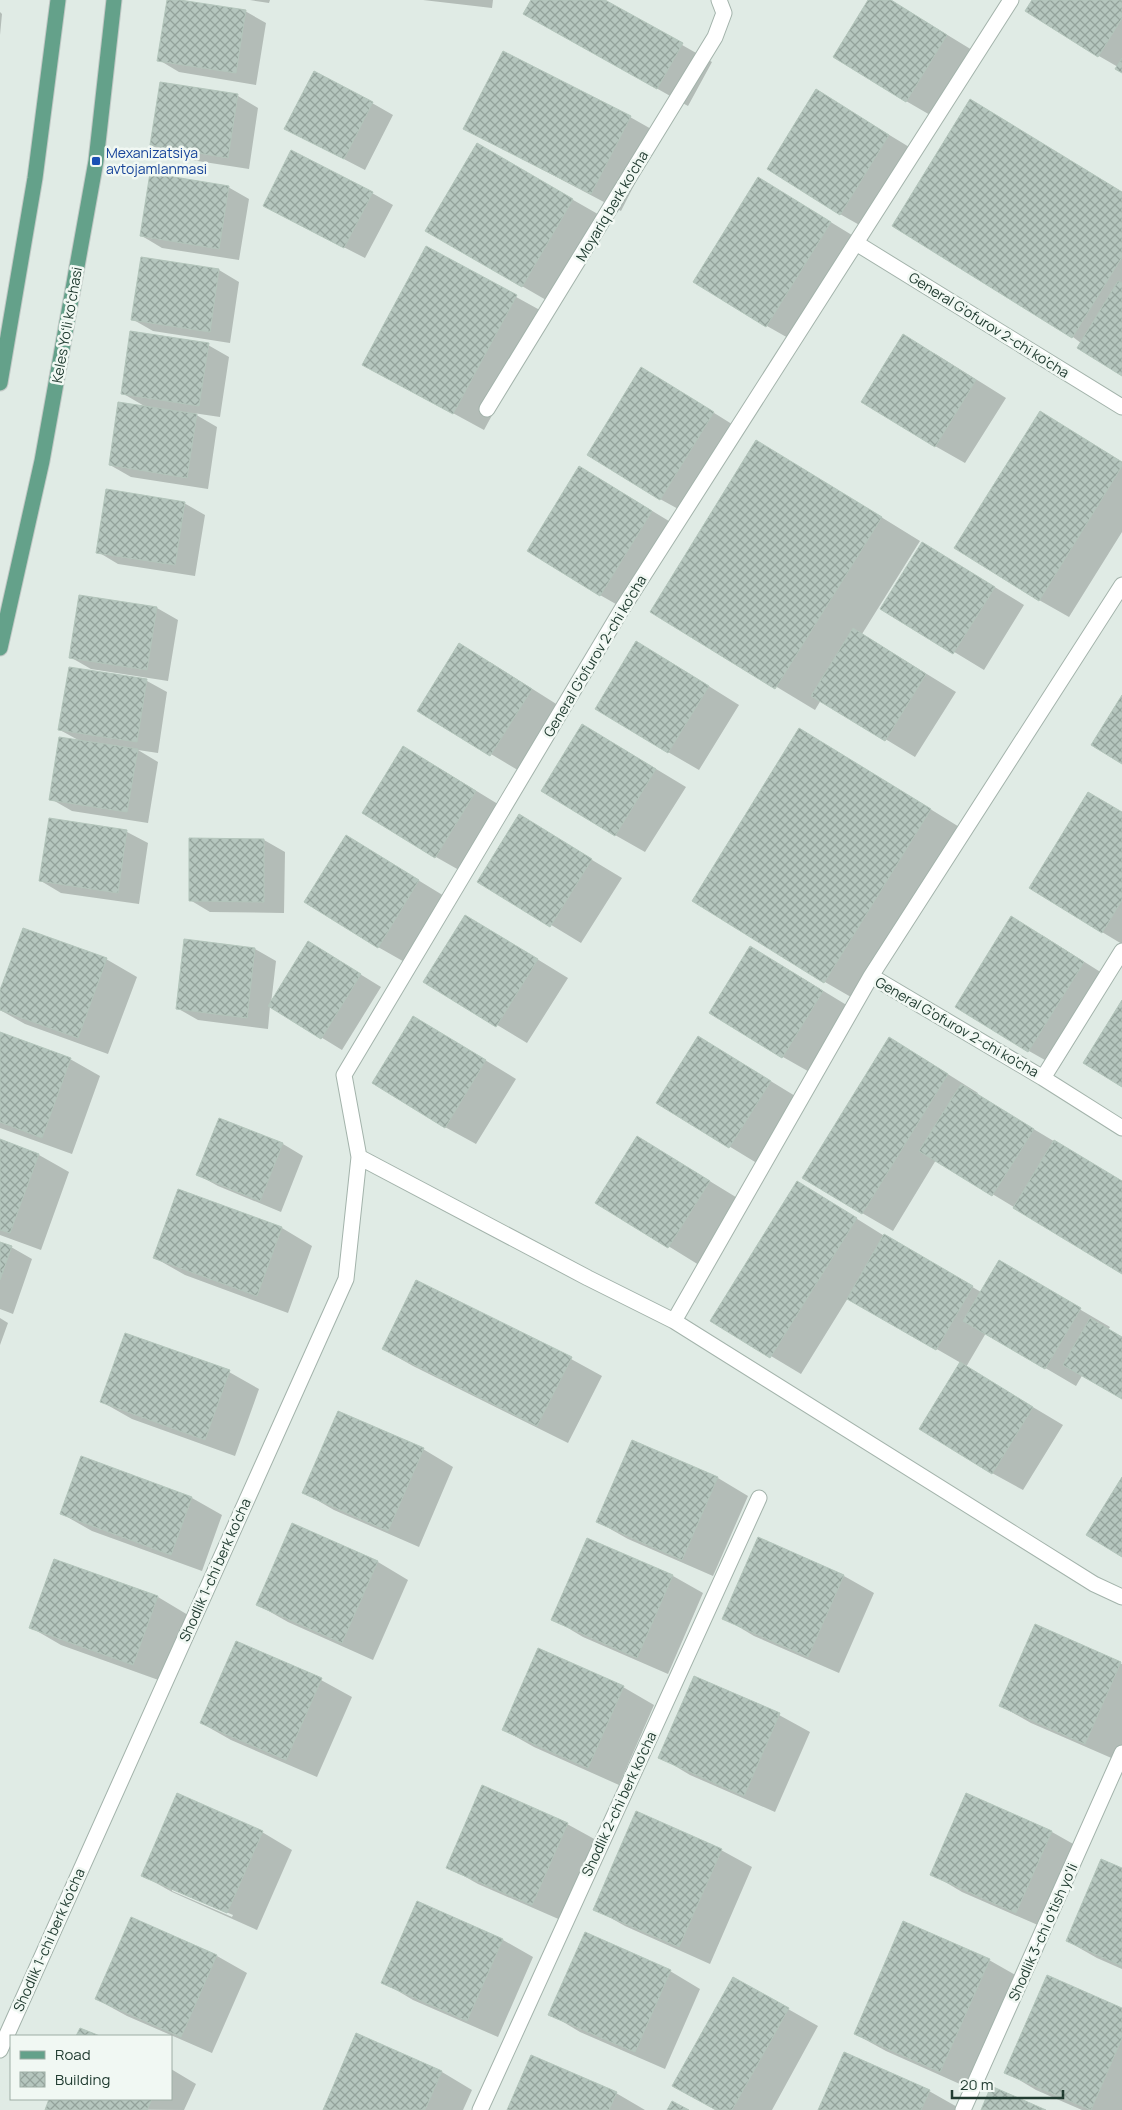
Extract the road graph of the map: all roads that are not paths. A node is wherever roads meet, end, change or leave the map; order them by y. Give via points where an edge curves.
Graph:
1 (58, 0) edge
2 (114, 0) edge
3 (719, 0) edge
4 (1012, 0) edge
5 (856, 243) junction
6 (4, 344) edge
7 (0, 383) edge
8 (1122, 408) edge
9 (488, 409) dead end
10 (1122, 585) edge
11 (0, 648) edge
12 (1122, 951) edge
13 (871, 976) junction
14 (344, 1075) joint
15 (1043, 1078) junction
16 (1122, 1128) edge
17 (359, 1157) junction
18 (674, 1321) junction
19 (759, 1498) dead end
20 (1122, 1597) edge
21 (1122, 1753) edge
22 (0, 2050) edge
23 (480, 2110) edge
24 (963, 2110) edge

1 - 6 main road via 36,178
2 - 11 main road, Keles Yoʻli koʻchasi via 96,161 42,461
3 - 9 street, Moyariq berk ko'cha via 724,13 715,37
4 - 5 street, General G'ofurov 2-chi ko'cha
5 - 8 street, General G'ofurov 2-chi ko'cha
5 - 14 street, General G'ofurov 2-chi ko'cha via 622,609
6 - 7 main road
10 - 13 street
12 - 15 street, General G'ofurov 2-chi ko'cha
13 - 15 street, General G'ofurov 2-chi ko'cha
13 - 18 street
14 - 17 street, Shodlik 1-chi berk ko'cha
15 - 16 street, General G'ofurov 2-chi ko'cha
17 - 18 street
17 - 22 street, Shodlik 1-chi berk ko'cha via 346,1279
18 - 20 street via 1094,1584
19 - 23 street, Shodlik 2-chi berk ko'cha
21 - 24 street, Shodlik 3-chi o'tish yo'li

